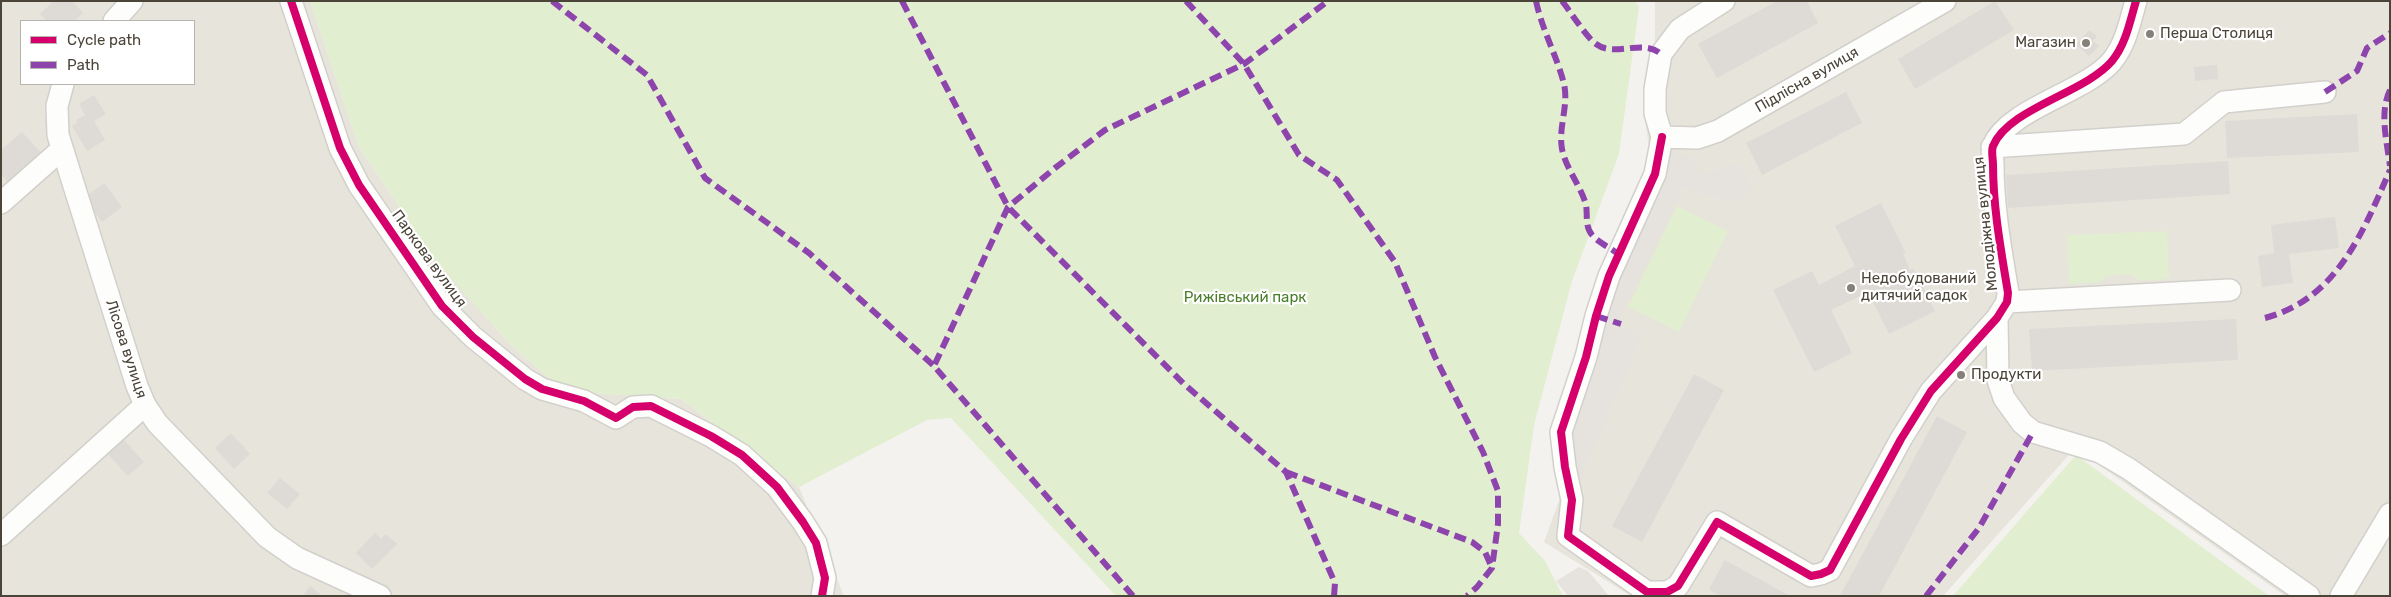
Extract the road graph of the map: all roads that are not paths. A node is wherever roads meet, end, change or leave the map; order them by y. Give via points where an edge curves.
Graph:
1 (132, 1) edge
2 (291, 1) edge
3 (1724, 1) edge
4 (1944, 1) edge
5 (2136, 1) edge
6 (115, 20) edge
7 (63, 85) edge
8 (2325, 92) dead end
9 (1662, 137) junction
10 (1992, 147) junction
11 (62, 149) junction
12 (1, 202) edge
13 (2230, 290) dead end
14 (2002, 310) junction
15 (145, 405) junction
16 (2390, 514) edge
17 (1, 535) edge
18 (1644, 594) edge
19 (380, 596) edge
20 (822, 596) edge
21 (2309, 596) edge
22 (2341, 596) edge

1 - 6 street
2 - 20 street, Паркова вулиця via 340,148 359,184 442,306 501,361 542,389 584,401 616,418 633,408 651,406 742,455 776,487 816,543 825,578
3 - 9 street via 1680,29 1660,54 1655,113
4 - 9 street, Підлісна вулиця via 1718,132 1697,138
5 - 10 street, Молодіжна вулиця via 2120,49 2107,67 2018,119
7 - 11 street, Лісова вулиця via 56,121
8 - 10 street via 2224,102 2184,134
9 - 18 street via 1655,174 1606,284 1561,432 1572,500 1568,536
10 - 14 street, Молодіжна вулиця via 1993,184 2008,292
11 - 12 street
11 - 15 street, Лісова вулиця
13 - 14 street
14 - 18 street via 1931,390 1900,439 1830,570 1810,576 1717,522 1678,586 1667,592
14 - 21 street, Молодіжна вулиця via 1998,380 2004,398 2022,423 2033,432 2100,452 2129,469
15 - 17 street
15 - 19 street, Лісова вулиця via 157,423 267,537 297,558
16 - 22 street

